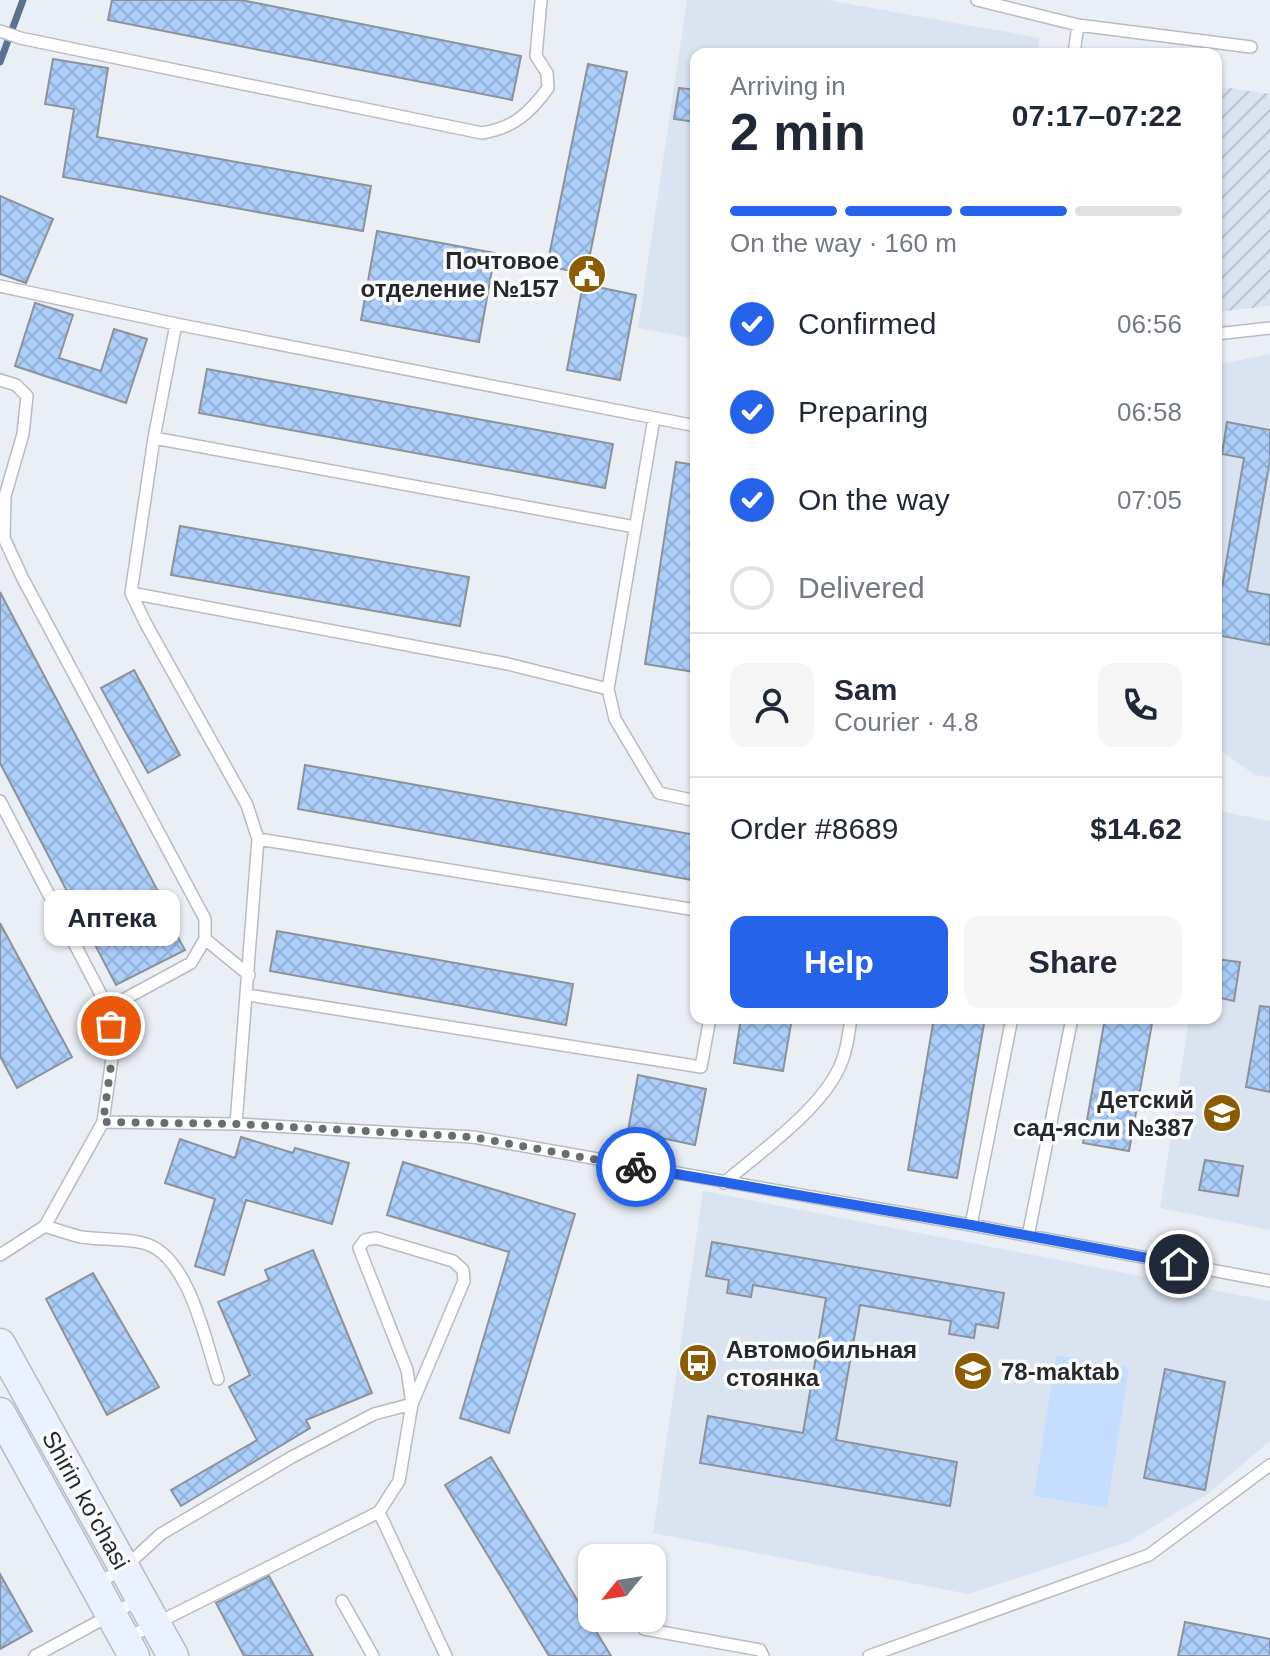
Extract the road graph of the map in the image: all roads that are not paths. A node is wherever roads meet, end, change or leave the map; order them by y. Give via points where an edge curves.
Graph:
1 (541, 0) edge
2 (977, 0) edge
3 (1078, 25) junction
4 (0, 31) edge
5 (1251, 47) dead end
6 (1075, 48) edge
7 (0, 286) edge
8 (176, 324) junction
9 (1270, 328) edge
10 (1222, 333) edge
11 (0, 380) edge
12 (654, 418) junction
13 (690, 425) edge
14 (154, 438) junction
15 (635, 527) junction
16 (131, 593) junction
17 (608, 689) junction
18 (690, 800) edge
19 (0, 801) edge
20 (258, 839) junction
21 (690, 909) edge
22 (205, 939) junction
23 (249, 975) junction
24 (248, 995) junction
25 (108, 1008) junction
26 (709, 1024) edge
27 (850, 1024) edge
28 (1011, 1024) edge
29 (1071, 1024) edge
30 (103, 1122) junction
31 (236, 1124) junction
32 (724, 1183) junction
33 (971, 1225) junction
34 (45, 1226) junction
35 (1028, 1236) junction
36 (0, 1255) edge
37 (1270, 1281) edge
38 (0, 1344) edge
39 (218, 1379) dead end
40 (412, 1404) junction
41 (0, 1413) edge
42 (1270, 1465) edge
43 (379, 1512) junction
44 (124, 1568) junction
45 (94, 1585) junction
46 (342, 1601) dead end
47 (148, 1611) junction
48 (661, 1632) edge
49 (123, 1637) edge
50 (35, 1656) edge
51 (173, 1656) edge
52 (373, 1656) edge
53 (446, 1656) edge
54 (763, 1656) edge
55 (869, 1656) edge

1 - 4 lane via 536,56 547,73 548,88 505,129 482,133
2 - 3 lane
3 - 5 lane
3 - 6 lane
7 - 8 lane
8 - 12 lane
8 - 14 lane
9 - 10 lane
11 - 22 lane via 27,396 23,434 5,496 4,538 205,919
12 - 13 lane
12 - 15 lane
14 - 15 lane
14 - 16 lane
15 - 17 lane
16 - 17 lane via 508,664
16 - 20 lane via 247,805
17 - 18 lane via 615,719 659,793
19 - 25 lane
20 - 21 lane
20 - 23 lane
22 - 23 lane
22 - 25 lane via 191,963
23 - 24 lane
24 - 26 lane via 701,1067
24 - 31 lane
25 - 30 lane via 114,1044
27 - 32 lane via 844,1057 830,1085
28 - 33 lane
29 - 35 lane
30 - 31 lane
30 - 34 lane
31 - 32 lane via 473,1137
32 - 33 lane
33 - 35 lane
34 - 36 lane
34 - 39 lane via 80,1237 146,1243 165,1256 191,1297
35 - 37 lane
38 - 44 main road, Shirin ko'chasi
40 - 40 lane via 464,1281 463,1270 424,1252 376,1238 365,1240 359,1248 407,1370
40 - 43 lane via 399,1481
40 - 44 lane via 374,1414 292,1457 161,1534
41 - 45 main road, Shirin ko'chasi
42 - 55 lane via 1149,1555
43 - 47 lane
43 - 53 lane
44 - 45 lane
44 - 47 main road, Shirin ko'chasi
45 - 49 main road, Shirin ko'chasi
46 - 52 lane
47 - 49 lane
47 - 49 lane
47 - 51 main road, Shirin ko'chasi
48 - 54 lane via 760,1650
49 - 50 lane

